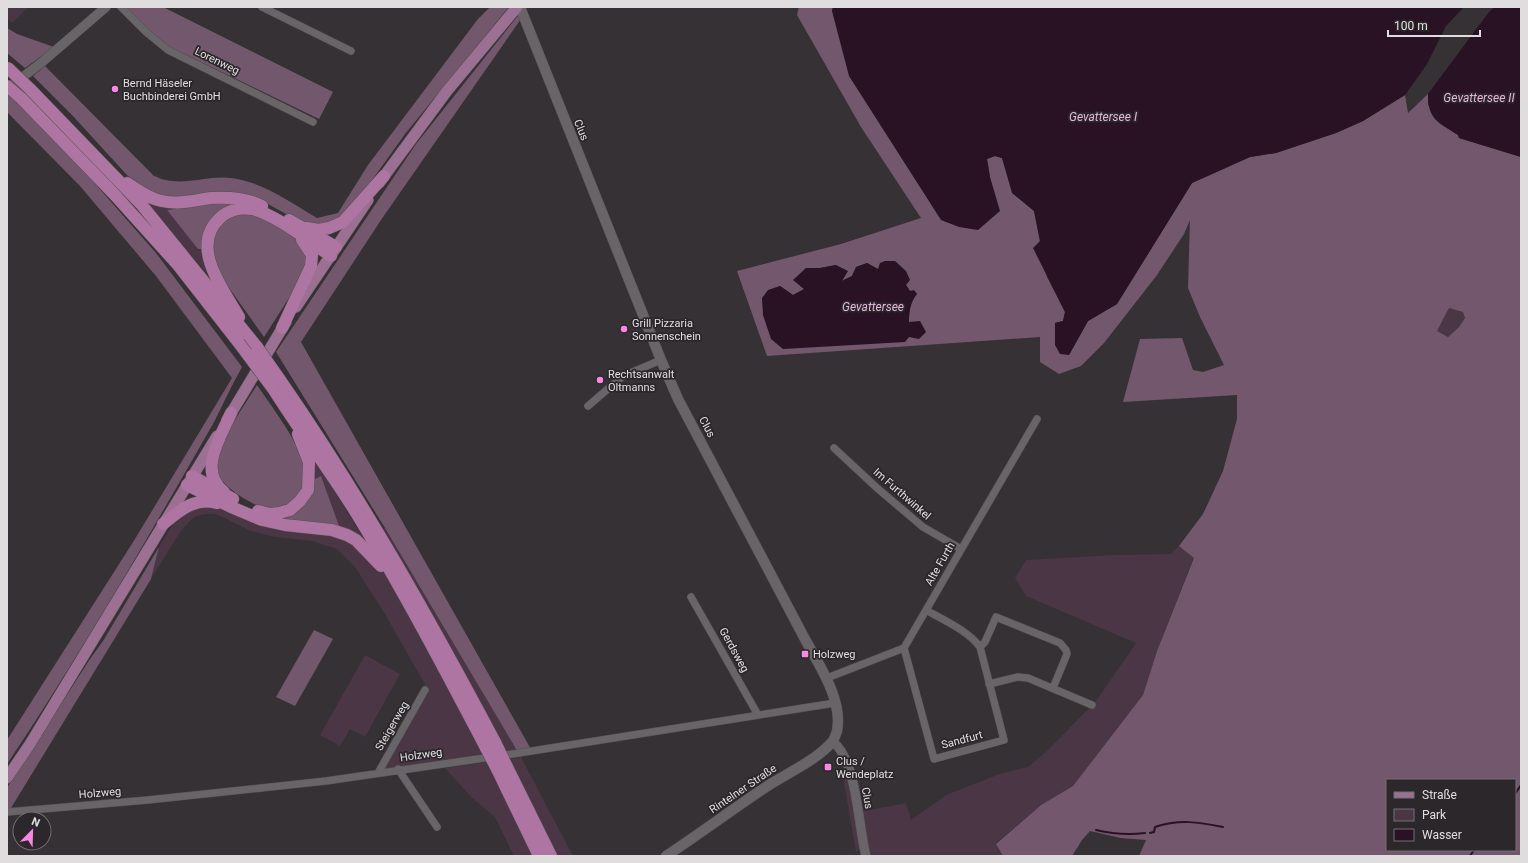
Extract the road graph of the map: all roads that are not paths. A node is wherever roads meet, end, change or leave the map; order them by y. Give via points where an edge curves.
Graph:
1 (106, 7) edge
2 (121, 7) edge
3 (262, 7) edge
4 (518, 7) edge
5 (351, 52) dead end
6 (7, 68) edge
7 (7, 86) edge
8 (7, 89) edge
9 (313, 122) dead end
10 (108, 169) junction
11 (384, 176) junction
12 (300, 230) junction
13 (333, 252) junction
14 (282, 328) junction
15 (244, 336) junction
16 (661, 360) junction
17 (277, 385) junction
18 (588, 406) dead end
19 (231, 413) junction
20 (288, 413) junction
21 (1038, 419) dead end
22 (834, 448) dead end
23 (189, 481) junction
24 (233, 504) junction
25 (163, 524) junction
26 (961, 549) junction
27 (397, 583) junction
28 (691, 597) dead end
29 (926, 610) junction
30 (904, 648) junction
31 (980, 648) junction
32 (827, 678) junction
33 (990, 684) junction
34 (1053, 688) junction
35 (425, 690) dead end
36 (835, 704) junction
37 (1092, 705) dead end
38 (758, 715) junction
39 (832, 742) junction
40 (491, 746) junction
41 (502, 768) junction
42 (398, 769) junction
43 (378, 773) junction
44 (7, 778) edge
45 (7, 812) edge
46 (437, 827) dead end
47 (865, 854) edge
48 (539, 856) edge
49 (551, 856) edge
50 (666, 856) edge

1 - 8 street
2 - 9 street, Lorenweg via 168,50
3 - 5 street
4 - 11 main road via 447,91
4 - 16 main road, Clus
6 - 10 highway, bridge
7 - 15 highway, bridge via 114,194
10 - 12 highway via 140,191 162,201 174,203 211,198 242,199 258,203
10 - 15 highway via 141,204
11 - 12 highway via 343,222 319,230
11 - 13 main road
12 - 13 highway
12 - 14 highway via 312,255 311,266
12 - 15 highway via 250,209 228,212 210,230 209,262
13 - 14 main road
14 - 19 main road
15 - 17 highway, bridge
15 - 17 highway, bridge via 257,347
16 - 18 street via 623,376
16 - 32 main road, Clus via 678,399
17 - 20 highway
17 - 40 highway via 317,433 400,568 441,640
19 - 23 main road
19 - 24 highway via 211,464 218,485
20 - 24 highway via 309,462 308,490 300,502 290,510 279,513 270,514
20 - 27 highway via 354,509
21 - 26 street, Alte Furth
22 - 26 street, Im Furthwinkel via 923,528
23 - 24 highway
23 - 25 main road
24 - 25 highway via 195,503 180,510
24 - 27 highway via 262,520 332,530 347,535 363,546
25 - 44 main road
26 - 29 street, Alte Furth
27 - 40 highway
28 - 38 street, Gerdsweg
29 - 30 street, Alte Furth
29 - 31 street, Sandfurt via 965,632
30 - 32 street
30 - 33 street, Sandfurt via 934,759 1004,740
31 - 33 street, Sandfurt
31 - 34 street via 996,617 1060,643 1067,654
32 - 36 main road, Clus
33 - 34 street via 1023,677
34 - 37 street
35 - 43 street, Steigerweg
36 - 38 street, Holzweg
36 - 39 main road, Clus via 837,731
38 - 42 street, Holzweg
39 - 47 street, Clus via 838,746 848,765
39 - 50 main road, Rintelner Straße via 816,756
40 - 41 highway, bridge
41 - 48 highway
41 - 49 highway
42 - 43 street, Holzweg
42 - 46 street
43 - 45 street, Holzweg via 247,790

